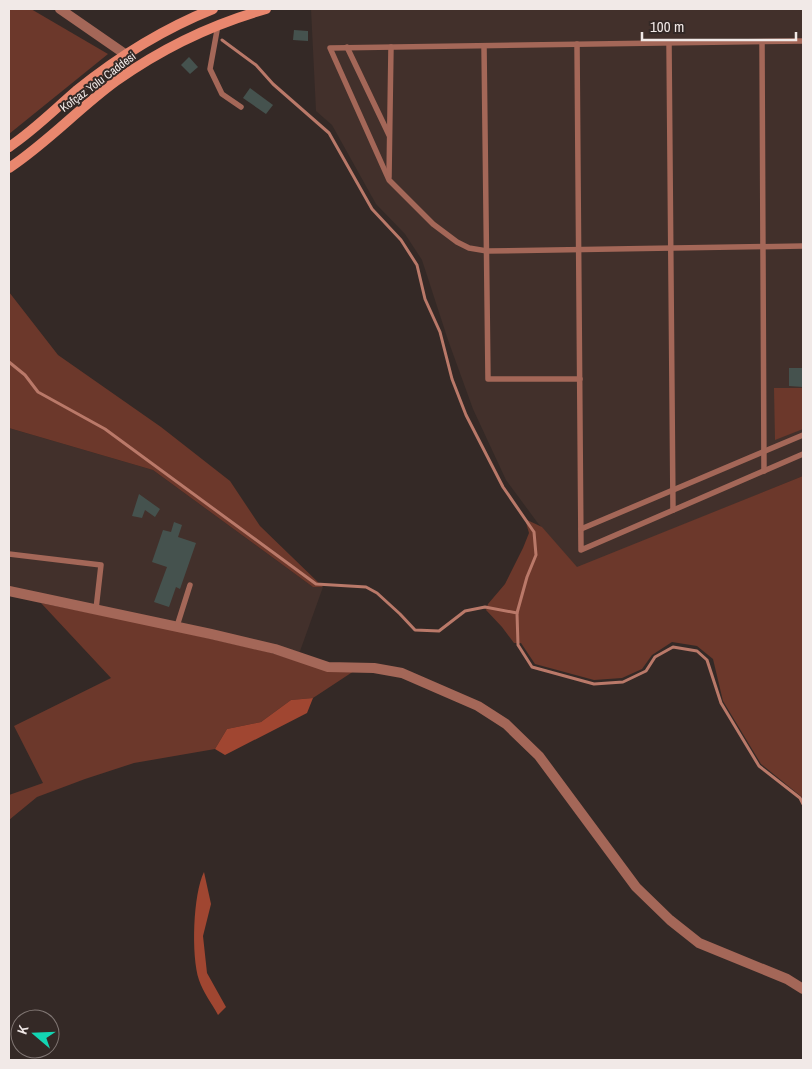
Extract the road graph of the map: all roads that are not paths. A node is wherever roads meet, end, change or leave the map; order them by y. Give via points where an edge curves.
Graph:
1 (60, 9) edge
2 (213, 9) edge
3 (266, 9) edge
4 (218, 25) junction
5 (803, 41) edge
6 (762, 42) junction
7 (669, 43) junction
8 (577, 44) junction
9 (484, 46) junction
10 (347, 47) junction
11 (391, 47) junction
12 (125, 54) junction
13 (240, 107) dead end
14 (390, 136) junction
15 (9, 147) edge
16 (9, 168) edge
17 (389, 180) junction
18 (803, 246) edge
19 (763, 247) junction
20 (670, 248) junction
21 (578, 250) junction
22 (487, 251) junction
23 (580, 379) junction
24 (803, 435) edge
25 (764, 451) junction
26 (803, 454) edge
27 (764, 471) junction
28 (672, 490) junction
29 (672, 510) junction
30 (581, 528) junction
31 (9, 554) edge
32 (190, 585) dead end
33 (9, 591) edge
34 (96, 609) junction
35 (177, 626) junction
36 (803, 989) edge

1 - 12 street
2 - 12 main road, Kofçaz Yolu Caddesi via 170,28
3 - 4 main road, Kofçaz Yolu Caddesi
4 - 13 lane via 210,69 222,94
4 - 16 main road, Kofçaz Yolu Caddesi via 148,60 116,81
5 - 6 lane
6 - 7 lane
6 - 19 lane
7 - 8 lane
7 - 20 lane
8 - 9 lane
8 - 21 lane
9 - 11 lane
9 - 22 lane
10 - 11 lane
10 - 14 lane
10 - 17 lane via 330,48
11 - 14 lane
12 - 15 main road, Kofçaz Yolu Caddesi
14 - 17 lane
17 - 22 lane via 433,224 457,242
18 - 19 lane
19 - 20 lane
19 - 25 lane
20 - 21 lane
20 - 28 lane
21 - 22 lane
21 - 23 lane
22 - 23 lane via 488,379
23 - 30 lane
24 - 25 lane
25 - 27 lane
25 - 28 lane
26 - 27 lane
27 - 29 lane
28 - 29 lane
28 - 30 lane
29 - 30 lane via 581,550
31 - 34 lane via 101,566
32 - 35 lane
33 - 34 street
34 - 35 street
35 - 36 street via 275,649 328,667 374,668 402,673 478,706 506,724 539,756 636,887 670,920 699,943 787,978

